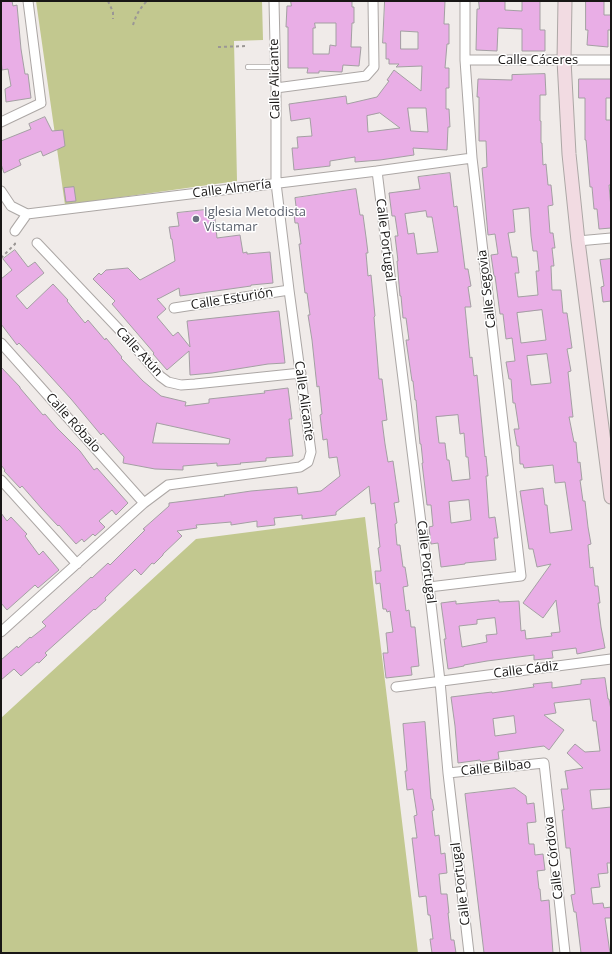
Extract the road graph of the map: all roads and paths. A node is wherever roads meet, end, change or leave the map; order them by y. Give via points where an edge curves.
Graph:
1 (28, 1) edge
2 (108, 1) edge
3 (147, 1) edge
4 (274, 1) edge
5 (373, 1) edge
6 (465, 1) edge
7 (565, 1) edge
8 (113, 19) dead end
9 (133, 25) dead end
10 (248, 46) dead end
11 (218, 47) dead end
12 (465, 60) junction
13 (564, 60) junction
14 (611, 60) edge
15 (275, 67) junction
16 (248, 68) dead end
17 (276, 88) junction
18 (1, 122) edge
19 (472, 158) junction
20 (377, 172) junction
21 (276, 183) junction
22 (1, 191) edge
23 (27, 214) junction
24 (15, 230) joint
25 (611, 238) edge
26 (578, 241) junction
27 (37, 243) dead end
28 (1, 258) edge
29 (289, 290) junction
30 (174, 308) dead end
31 (1, 344) edge
32 (301, 373) junction
33 (1, 480) edge
34 (611, 497) edge
35 (144, 502) junction
36 (77, 564) junction
37 (429, 587) junction
38 (2, 628) edge
39 (611, 659) edge
40 (440, 681) junction
41 (396, 687) dead end
42 (544, 763) joint
43 (448, 773) junction
44 (469, 953) edge
45 (566, 953) edge

1 - 18 street via 41,103
2 - 8 path
3 - 9 path via 141,6
4 - 15 street, Calle Alicante
5 - 17 street via 374,67 366,76
6 - 12 street, Calle Segovia
7 - 13 street
10 - 11 path
12 - 13 street, Calle Cáceres
12 - 19 street, Calle Segovia
13 - 14 street, Calle Cáceres
13 - 26 street via 569,154
15 - 16 lane
15 - 17 street, Calle Alicante
17 - 21 street, Calle Alicante
19 - 20 street, Calle Almería
19 - 37 street, Calle Segovia via 521,576
20 - 21 street, Calle Almería
20 - 37 street, Calle Portugal
21 - 23 street, Calle Almería
21 - 29 street, Calle Alicante
22 - 23 street via 11,206
23 - 24 street
24 - 28 path via 15,244
25 - 26 street
26 - 34 street
27 - 32 street, Calle Atún via 168,382 180,385 195,384
29 - 30 street, Calle Esturión
29 - 32 street, Calle Alicante
31 - 35 street, Calle Róbalo
32 - 35 street, Calle Alicante via 311,452 308,462 300,467 168,485
33 - 36 street
35 - 36 street, Calle Alicante
36 - 38 street, Calle Alicante
37 - 40 street, Calle Portugal
39 - 40 street, Calle Cádiz
40 - 41 street, Calle Cádiz
40 - 43 street, Calle Portugal
42 - 43 street, Calle Bilbao
42 - 45 street, Calle Córdova
43 - 44 street, Calle Portugal

